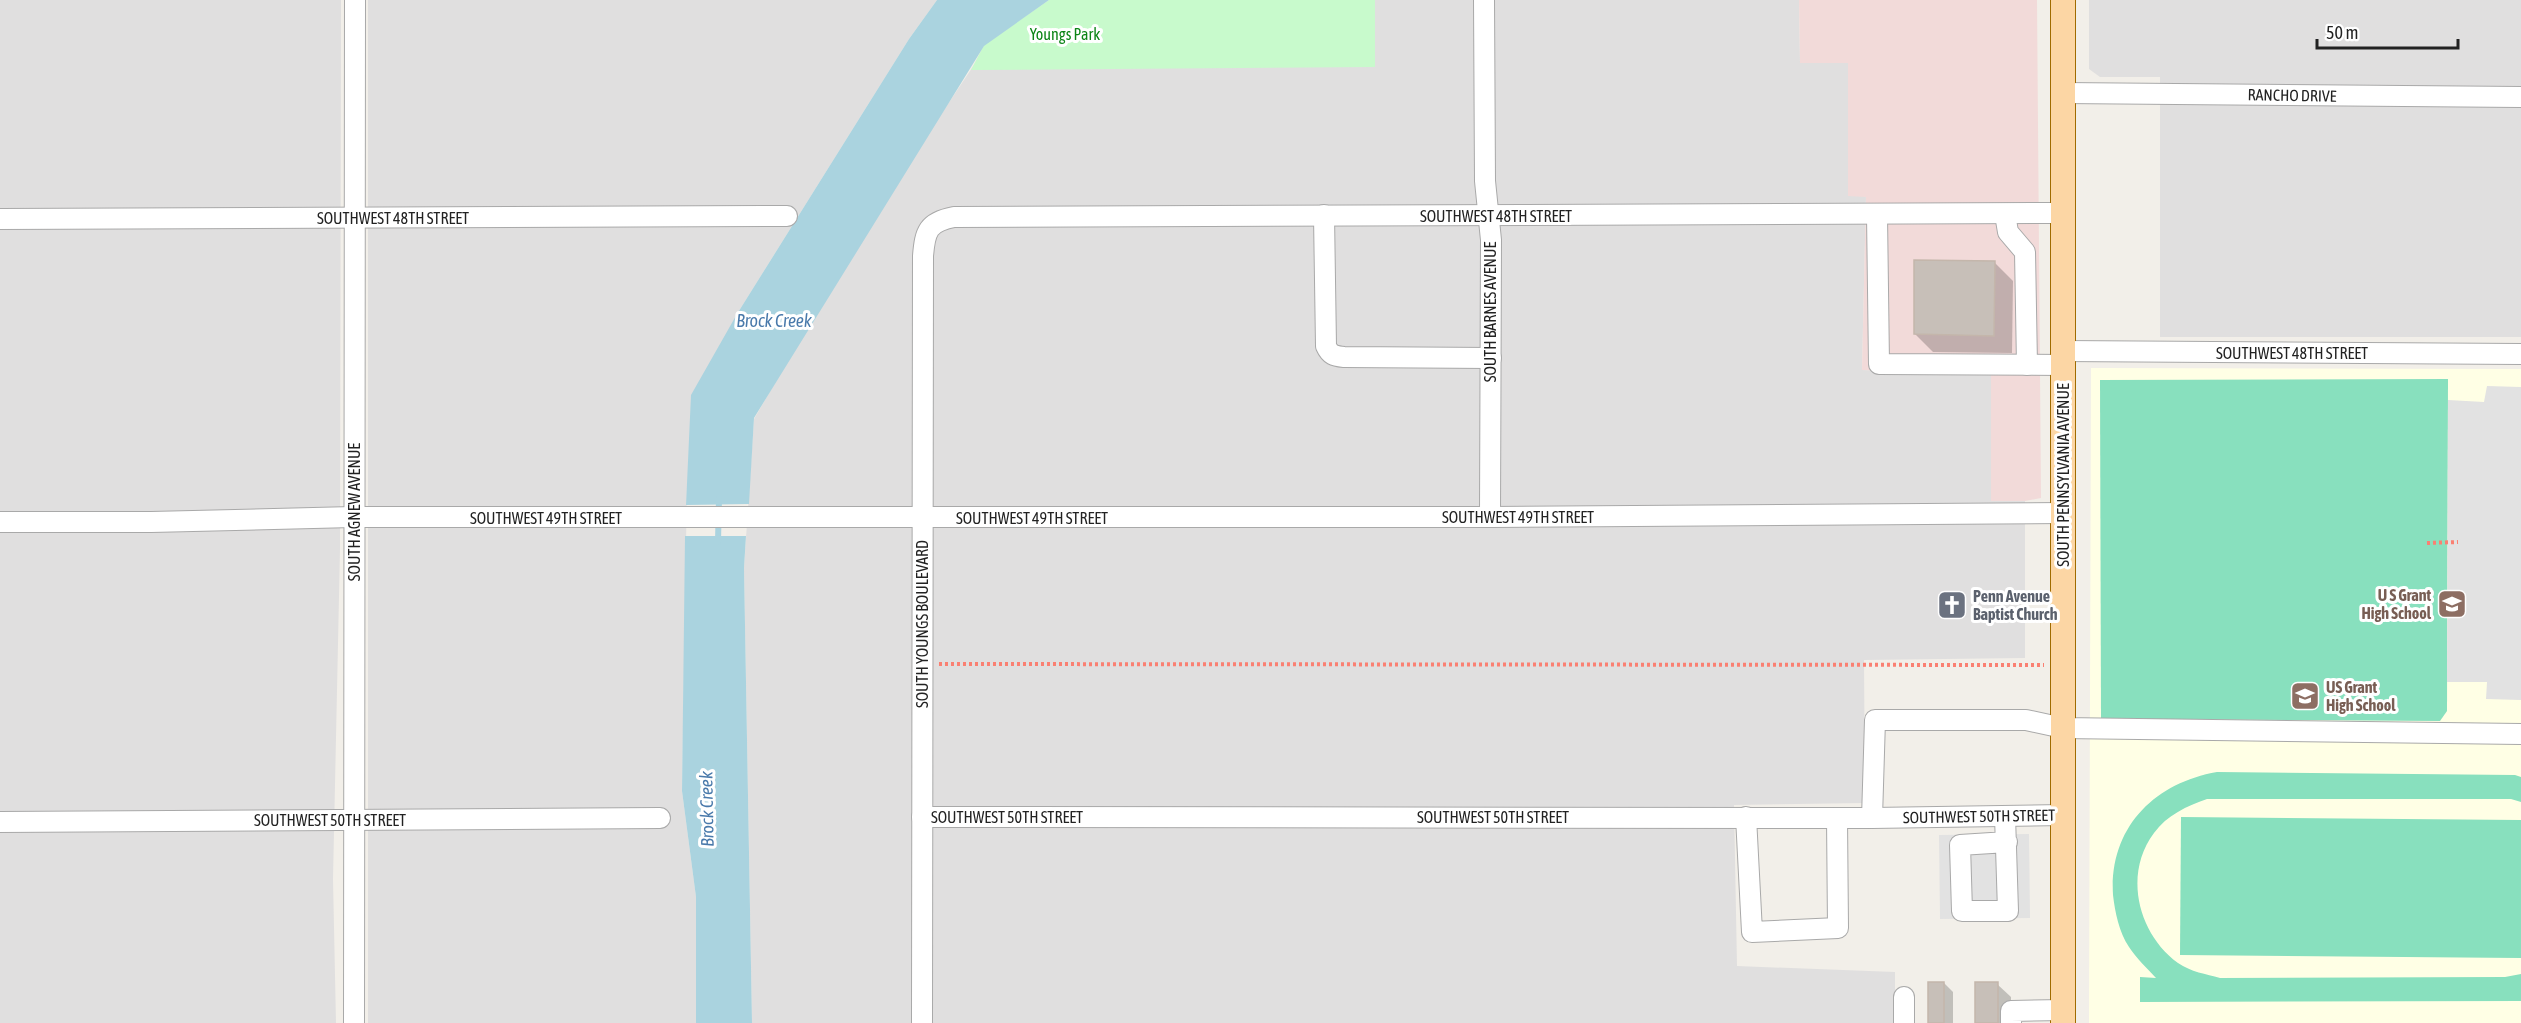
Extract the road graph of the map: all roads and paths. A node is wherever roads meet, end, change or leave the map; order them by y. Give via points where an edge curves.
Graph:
1 (355, 0) edge
2 (1484, 0) edge
3 (2063, 0) edge
4 (2063, 93) junction
5 (2521, 97) edge
6 (2063, 213) junction
7 (2006, 214) junction
8 (1324, 215) junction
9 (1877, 215) junction
10 (786, 216) dead end
11 (1488, 216) junction
12 (354, 218) junction
13 (0, 219) edge
14 (930, 226) joint
15 (2521, 354) edge
16 (1491, 358) junction
17 (2063, 358) junction
18 (2027, 365) junction
19 (2063, 513) junction
20 (353, 517) junction
21 (1490, 517) junction
22 (921, 518) junction
23 (0, 522) edge
24 (2458, 542) dead end
25 (2427, 543) dead end
26 (922, 664) junction
27 (2063, 665) junction
28 (2063, 728) junction
29 (2521, 734) edge
30 (2063, 815) junction
31 (2006, 816) junction
32 (922, 817) junction
33 (1746, 817) junction
34 (660, 818) dead end
35 (1837, 818) junction
36 (1872, 818) junction
37 (353, 819) junction
38 (0, 822) edge
39 (2007, 842) dead end
40 (1904, 997) dead end
41 (2063, 1017) edge
42 (354, 1023) edge
43 (922, 1023) edge
44 (1904, 1023) edge
45 (2012, 1023) edge

1 - 12 street, SOUTH AGNEW AVENUE
2 - 11 street, SOUTH BARNES AVENUE
3 - 4 main road, SOUTH PENNSYLVANIA AVENUE
4 - 5 street, RANCHO DRIVE
4 - 6 main road, SOUTH PENNSYLVANIA AVENUE
6 - 7 street, SOUTHWEST 48TH STREET
6 - 17 main road, SOUTH PENNSYLVANIA AVENUE
7 - 9 street, SOUTHWEST 48TH STREET
7 - 18 street via 2008,232 2025,252
8 - 11 street, SOUTHWEST 48TH STREET
8 - 14 street, SOUTHWEST 48TH STREET via 954,217
8 - 16 street via 1329,352 1344,357
9 - 11 street, SOUTHWEST 48TH STREET
9 - 18 street, SOUTHWEST 48TH STREET via 1879,364
10 - 12 street, SOUTHWEST 48TH STREET
11 - 16 street, SOUTH BARNES AVENUE
12 - 13 street, SOUTHWEST 48TH STREET
12 - 20 street, SOUTH AGNEW AVENUE
14 - 22 street, SOUTH YOUNGS BOULEVARD via 923,256
15 - 17 street, SOUTHWEST 48TH STREET
16 - 21 street, SOUTH BARNES AVENUE
17 - 18 street, SOUTHWEST 48TH STREET
17 - 19 main road, SOUTH PENNSYLVANIA AVENUE
19 - 21 street, SOUTHWEST 49TH STREET
19 - 27 main road, SOUTH PENNSYLVANIA AVENUE
20 - 22 street, SOUTHWEST 49TH STREET
20 - 23 street, SOUTHWEST 49TH STREET
20 - 37 street, SOUTH AGNEW AVENUE
21 - 22 street, SOUTHWEST 49TH STREET
22 - 26 street, SOUTH YOUNGS BOULEVARD
24 - 25 path
26 - 27 path
26 - 32 street, SOUTH YOUNGS BOULEVARD
27 - 28 main road, SOUTH PENNSYLVANIA AVENUE
28 - 29 street
28 - 30 main road, SOUTH PENNSYLVANIA AVENUE
28 - 36 street via 2026,720 1875,720
30 - 31 street, SOUTHWEST 50TH STREET
30 - 41 main road, SOUTH PENNSYLVANIA AVENUE
31 - 36 street, SOUTHWEST 50TH STREET
31 - 39 street
32 - 33 street, SOUTHWEST 50TH STREET
32 - 43 street, SOUTH YOUNGS BOULEVARD
33 - 35 street, SOUTHWEST 50TH STREET
33 - 35 street via 1752,932 1838,928
34 - 37 street, SOUTHWEST 50TH STREET
35 - 36 street, SOUTHWEST 50TH STREET
37 - 38 street, SOUTHWEST 50TH STREET
37 - 42 street, SOUTH AGNEW AVENUE
40 - 44 street
41 - 45 street via 2011,1011

